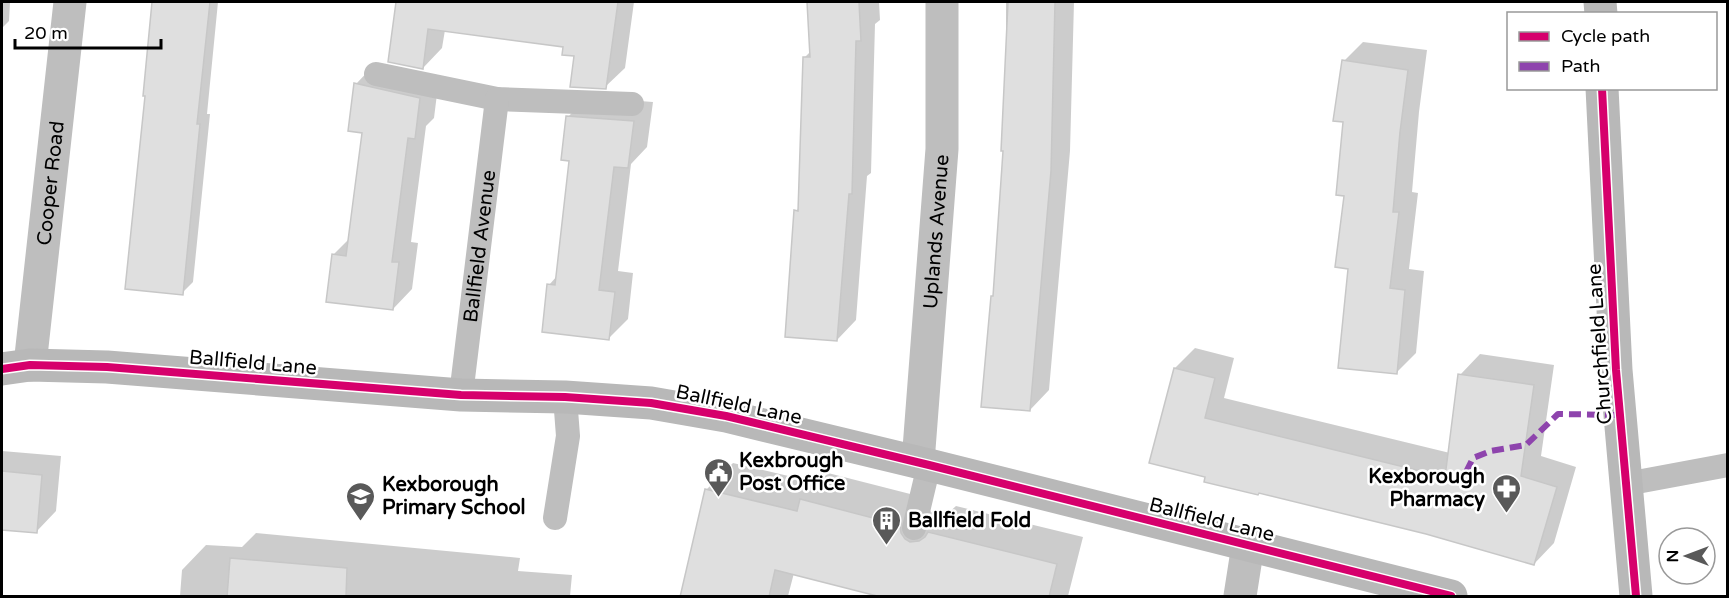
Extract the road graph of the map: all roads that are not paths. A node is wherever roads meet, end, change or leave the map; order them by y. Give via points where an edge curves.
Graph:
1 (70, 2) edge
2 (942, 2) edge
3 (376, 74) dead end
4 (1602, 90) edge
5 (497, 99) junction
6 (632, 104) dead end
7 (16, 367) edge
8 (461, 395) junction
9 (565, 398) junction
10 (924, 463) junction
11 (1728, 465) edge
12 (1626, 484) junction
13 (555, 518) dead end
14 (914, 528) dead end
15 (1248, 545) junction
16 (1240, 597) edge
17 (1451, 597) edge
18 (1636, 597) edge

1 - 7 street, Cooper Road
2 - 10 street, Uplands Avenue via 942,149
3 - 5 lane
4 - 12 street, Churchfield Lane via 1616,370
5 - 6 lane
5 - 8 lane, Ballfield Avenue
7 - 8 street, Ballfield Lane via 107,367
8 - 9 street, Ballfield Lane
9 - 10 street, Ballfield Lane via 651,403 726,416
9 - 13 lane via 568,436
10 - 14 lane
10 - 15 street, Ballfield Lane
11 - 12 lane
12 - 18 street, Churchfield Lane
15 - 16 street
15 - 17 street, Ballfield Lane

